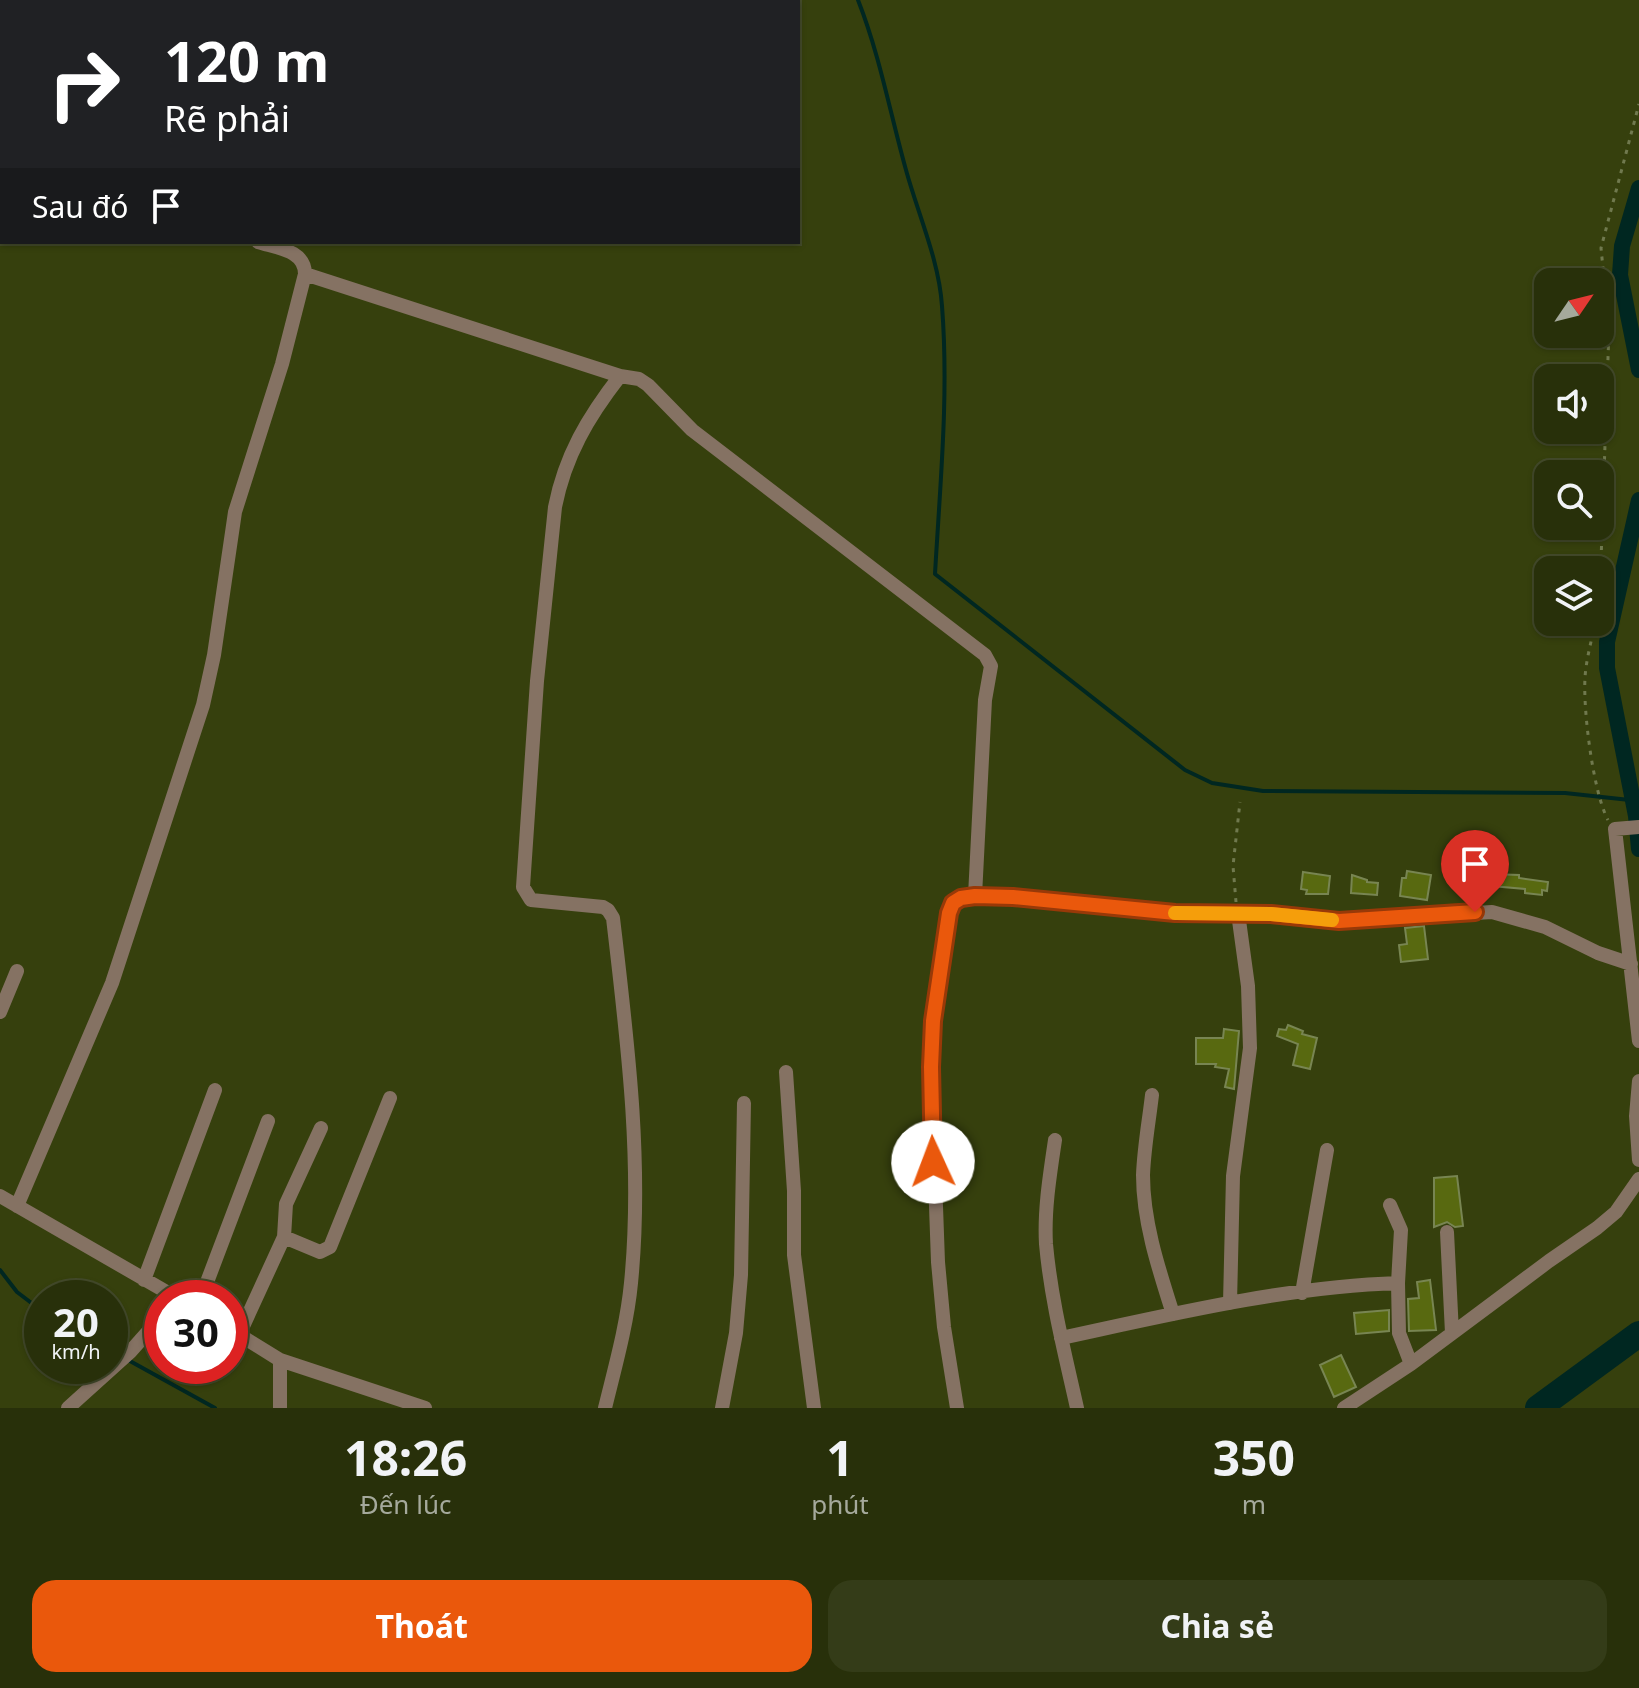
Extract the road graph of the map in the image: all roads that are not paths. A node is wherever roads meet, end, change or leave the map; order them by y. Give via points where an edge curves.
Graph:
1 (264, 244) edge
2 (305, 274) junction
3 (620, 376) junction
4 (1627, 828) edge
5 (975, 896) junction
6 (1238, 913) junction
7 (1631, 964) junction
8 (17, 971) dead end
9 (0, 1012) edge
10 (1639, 1041) edge
11 (786, 1072) dead end
12 (1639, 1081) edge
13 (215, 1090) dead end
14 (1152, 1095) dead end
15 (390, 1098) dead end
16 (744, 1103) dead end
17 (268, 1121) dead end
18 (321, 1128) dead end
19 (1055, 1140) dead end
20 (1327, 1150) dead end
21 (1639, 1160) edge
22 (1639, 1179) edge
23 (0, 1196) edge
24 (1390, 1205) dead end
25 (17, 1206) junction
26 (1447, 1232) dead end
27 (284, 1237) junction
28 (144, 1280) joint
29 (208, 1280) edge
30 (1398, 1283) junction
31 (1302, 1293) junction
32 (1230, 1303) junction
33 (248, 1305) edge
34 (1173, 1314) junction
35 (1452, 1333) junction
36 (144, 1336) edge
37 (1061, 1338) junction
38 (248, 1341) edge
39 (280, 1360) junction
40 (1411, 1364) junction
41 (68, 1408) edge
42 (280, 1408) edge
43 (425, 1408) edge
44 (605, 1408) edge
45 (722, 1408) edge
46 (814, 1408) edge
47 (957, 1408) edge
48 (1077, 1408) edge
49 (1344, 1408) edge

1 - 2 street via 298,256
2 - 3 street
2 - 25 street via 235,512 203,705 112,983
3 - 5 street via 648,385 692,430 990,659
3 - 44 street via 573,446 555,507 523,887 531,900 603,907 613,918 629,1072 635,1216 631,1286
4 - 7 street
5 - 6 street via 1175,913
5 - 47 street via 953,903 949,913 931,1067 937,1250
6 - 7 street via 1339,921 1492,912 1545,927
6 - 32 street via 1251,1036 1233,1176
7 - 10 street
8 - 9 street
11 - 46 street via 794,1255
12 - 21 street
13 - 28 street
14 - 34 street via 1145,1200
15 - 27 street via 330,1247 320,1252
16 - 45 street via 741,1275
17 - 29 street
18 - 27 street via 286,1204
19 - 37 street via 1046,1243
20 - 31 street
22 - 35 street via 1606,1221
23 - 25 street
24 - 30 street via 1401,1230
25 - 28 street
26 - 35 street
27 - 33 street
30 - 31 street
30 - 40 street via 1399,1333
31 - 32 street
32 - 34 street
34 - 37 street
35 - 40 street
36 - 41 street
37 - 48 street
38 - 39 street
39 - 42 street
39 - 43 street
40 - 49 street

